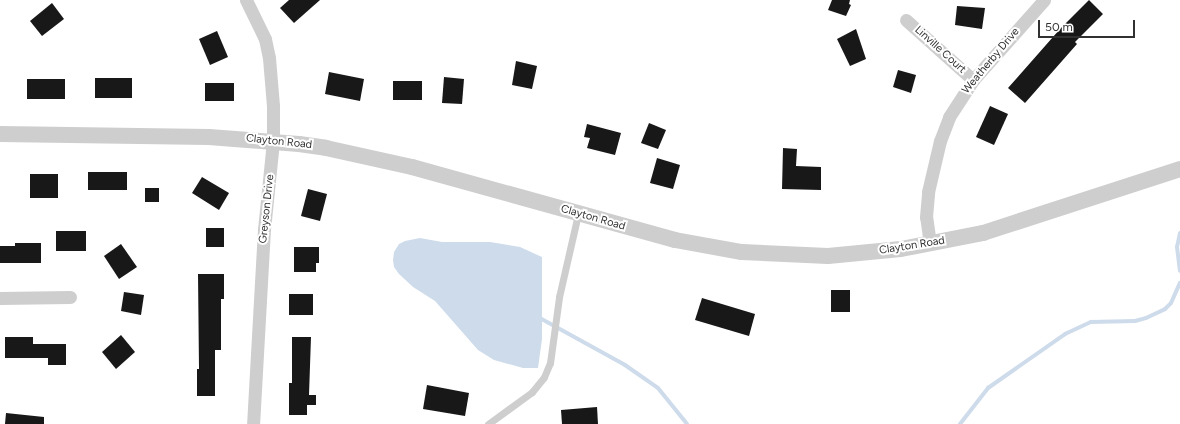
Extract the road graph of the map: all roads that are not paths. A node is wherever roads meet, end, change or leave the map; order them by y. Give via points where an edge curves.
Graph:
1 (246, 0) edge
2 (1044, 0) edge
3 (906, 20) dead end
4 (973, 80) junction
5 (0, 134) edge
6 (273, 140) junction
7 (1180, 169) edge
8 (578, 214) junction
9 (930, 244) junction
10 (70, 297) dead end
11 (0, 298) edge
12 (253, 424) edge
13 (488, 424) edge

1 - 6 street, Greyson Drive via 265,39 269,58
2 - 4 street, Weatherby Drive
3 - 4 street, Linville Court
4 - 9 street, Weatherby Drive via 949,118 933,165 926,217
5 - 6 street, Clayton Road via 152,135
6 - 8 street, Clayton Road via 379,159
6 - 12 street, Greyson Drive via 264,229
7 - 9 street, Clayton Road via 1011,225
8 - 9 street, Clayton Road via 675,240 756,253 847,255
8 - 13 lane via 559,297 550,363 544,377 532,392
10 - 11 street

